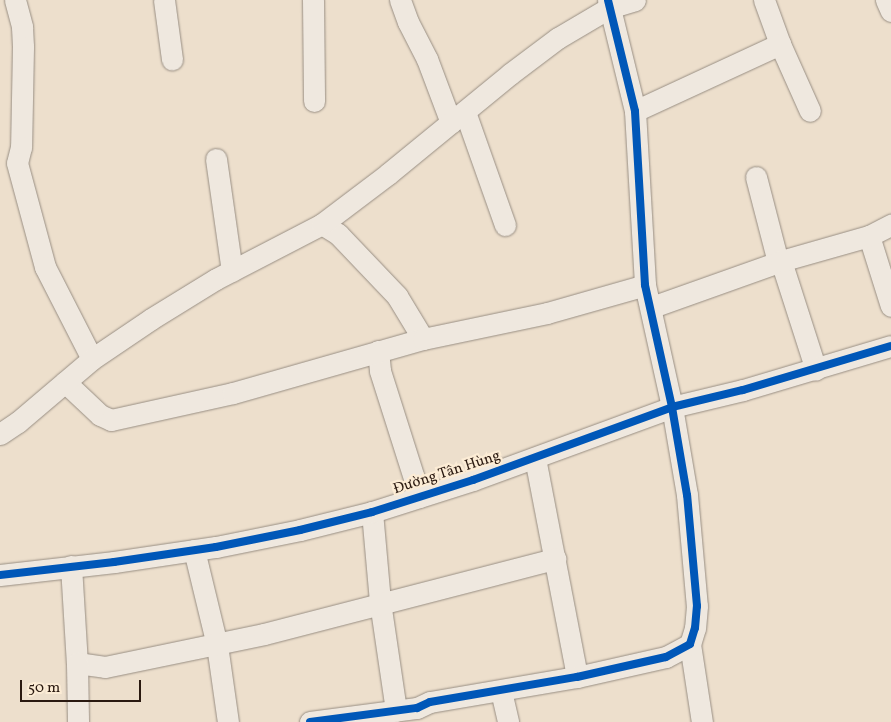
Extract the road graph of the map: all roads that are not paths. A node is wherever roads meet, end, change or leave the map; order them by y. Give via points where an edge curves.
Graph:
1 (15, 0) edge
2 (164, 0) edge
3 (313, 0) edge
4 (400, 0) edge
5 (635, 0) edge
6 (764, 0) edge
7 (886, 0) edge
8 (609, 4) edge
9 (891, 11) edge
10 (780, 44) junction
11 (172, 59) dead end
12 (314, 101) dead end
13 (635, 111) junction
14 (810, 111) dead end
15 (458, 118) junction
16 (216, 159) dead end
17 (756, 177) dead end
18 (322, 224) junction
19 (506, 225) dead end
20 (891, 225) edge
21 (869, 236) junction
22 (779, 261) junction
23 (232, 271) junction
24 (646, 285) junction
25 (891, 306) edge
26 (652, 307) junction
27 (423, 339) junction
28 (891, 346) edge
29 (378, 351) junction
30 (92, 359) junction
31 (816, 370) junction
32 (66, 382) junction
33 (672, 407) junction
34 (0, 434) edge
35 (535, 458) junction
36 (420, 497) junction
37 (372, 512) junction
38 (194, 550) junction
39 (555, 559) junction
40 (71, 566) junction
41 (0, 574) edge
42 (380, 602) junction
43 (690, 644) junction
44 (217, 645) junction
45 (77, 663) junction
46 (577, 677) junction
47 (502, 692) junction
48 (396, 711) junction
49 (418, 715) edge
50 (78, 722) edge
51 (228, 722) edge
52 (310, 722) edge
53 (508, 722) edge
54 (702, 722) edge

1 - 30 street via 22,27 21,147 17,163 45,267
2 - 11 street
3 - 12 street
4 - 15 street via 408,22
5 - 8 street
6 - 10 street
7 - 9 street
8 - 13 street
8 - 15 street via 510,74
10 - 13 street
10 - 14 street
13 - 24 street
15 - 18 street
15 - 19 street
16 - 23 street
17 - 22 street
18 - 23 street
18 - 27 street via 338,234 397,296
20 - 21 street
21 - 22 street
21 - 25 street
22 - 26 street
22 - 31 street
23 - 30 street via 173,305
24 - 26 street
24 - 27 street via 546,313
26 - 33 street
27 - 29 street
28 - 31 street, Đường Tân Hùng
29 - 32 street via 233,393 111,420 100,415
29 - 36 street via 380,371
30 - 32 street
31 - 33 street, Đường Tân Hùng
32 - 34 street
33 - 35 street, Đường Tân Hùng
33 - 43 street via 695,562 697,606
35 - 36 street, Đường Tân Hùng
35 - 39 street
36 - 37 street, Đường Tân Hùng
37 - 38 street, Đường Tân Hùng via 300,530
37 - 42 street
38 - 40 street, Đường Tân Hùng
38 - 44 street
39 - 42 street
39 - 46 street
40 - 41 street, Đường Tân Hùng
40 - 45 street
42 - 44 street
42 - 48 street
43 - 46 street via 666,657
43 - 54 street
44 - 45 street via 105,667
44 - 51 street
45 - 50 street
46 - 47 street
47 - 49 street via 430,702
47 - 53 street
48 - 49 street
48 - 52 street

